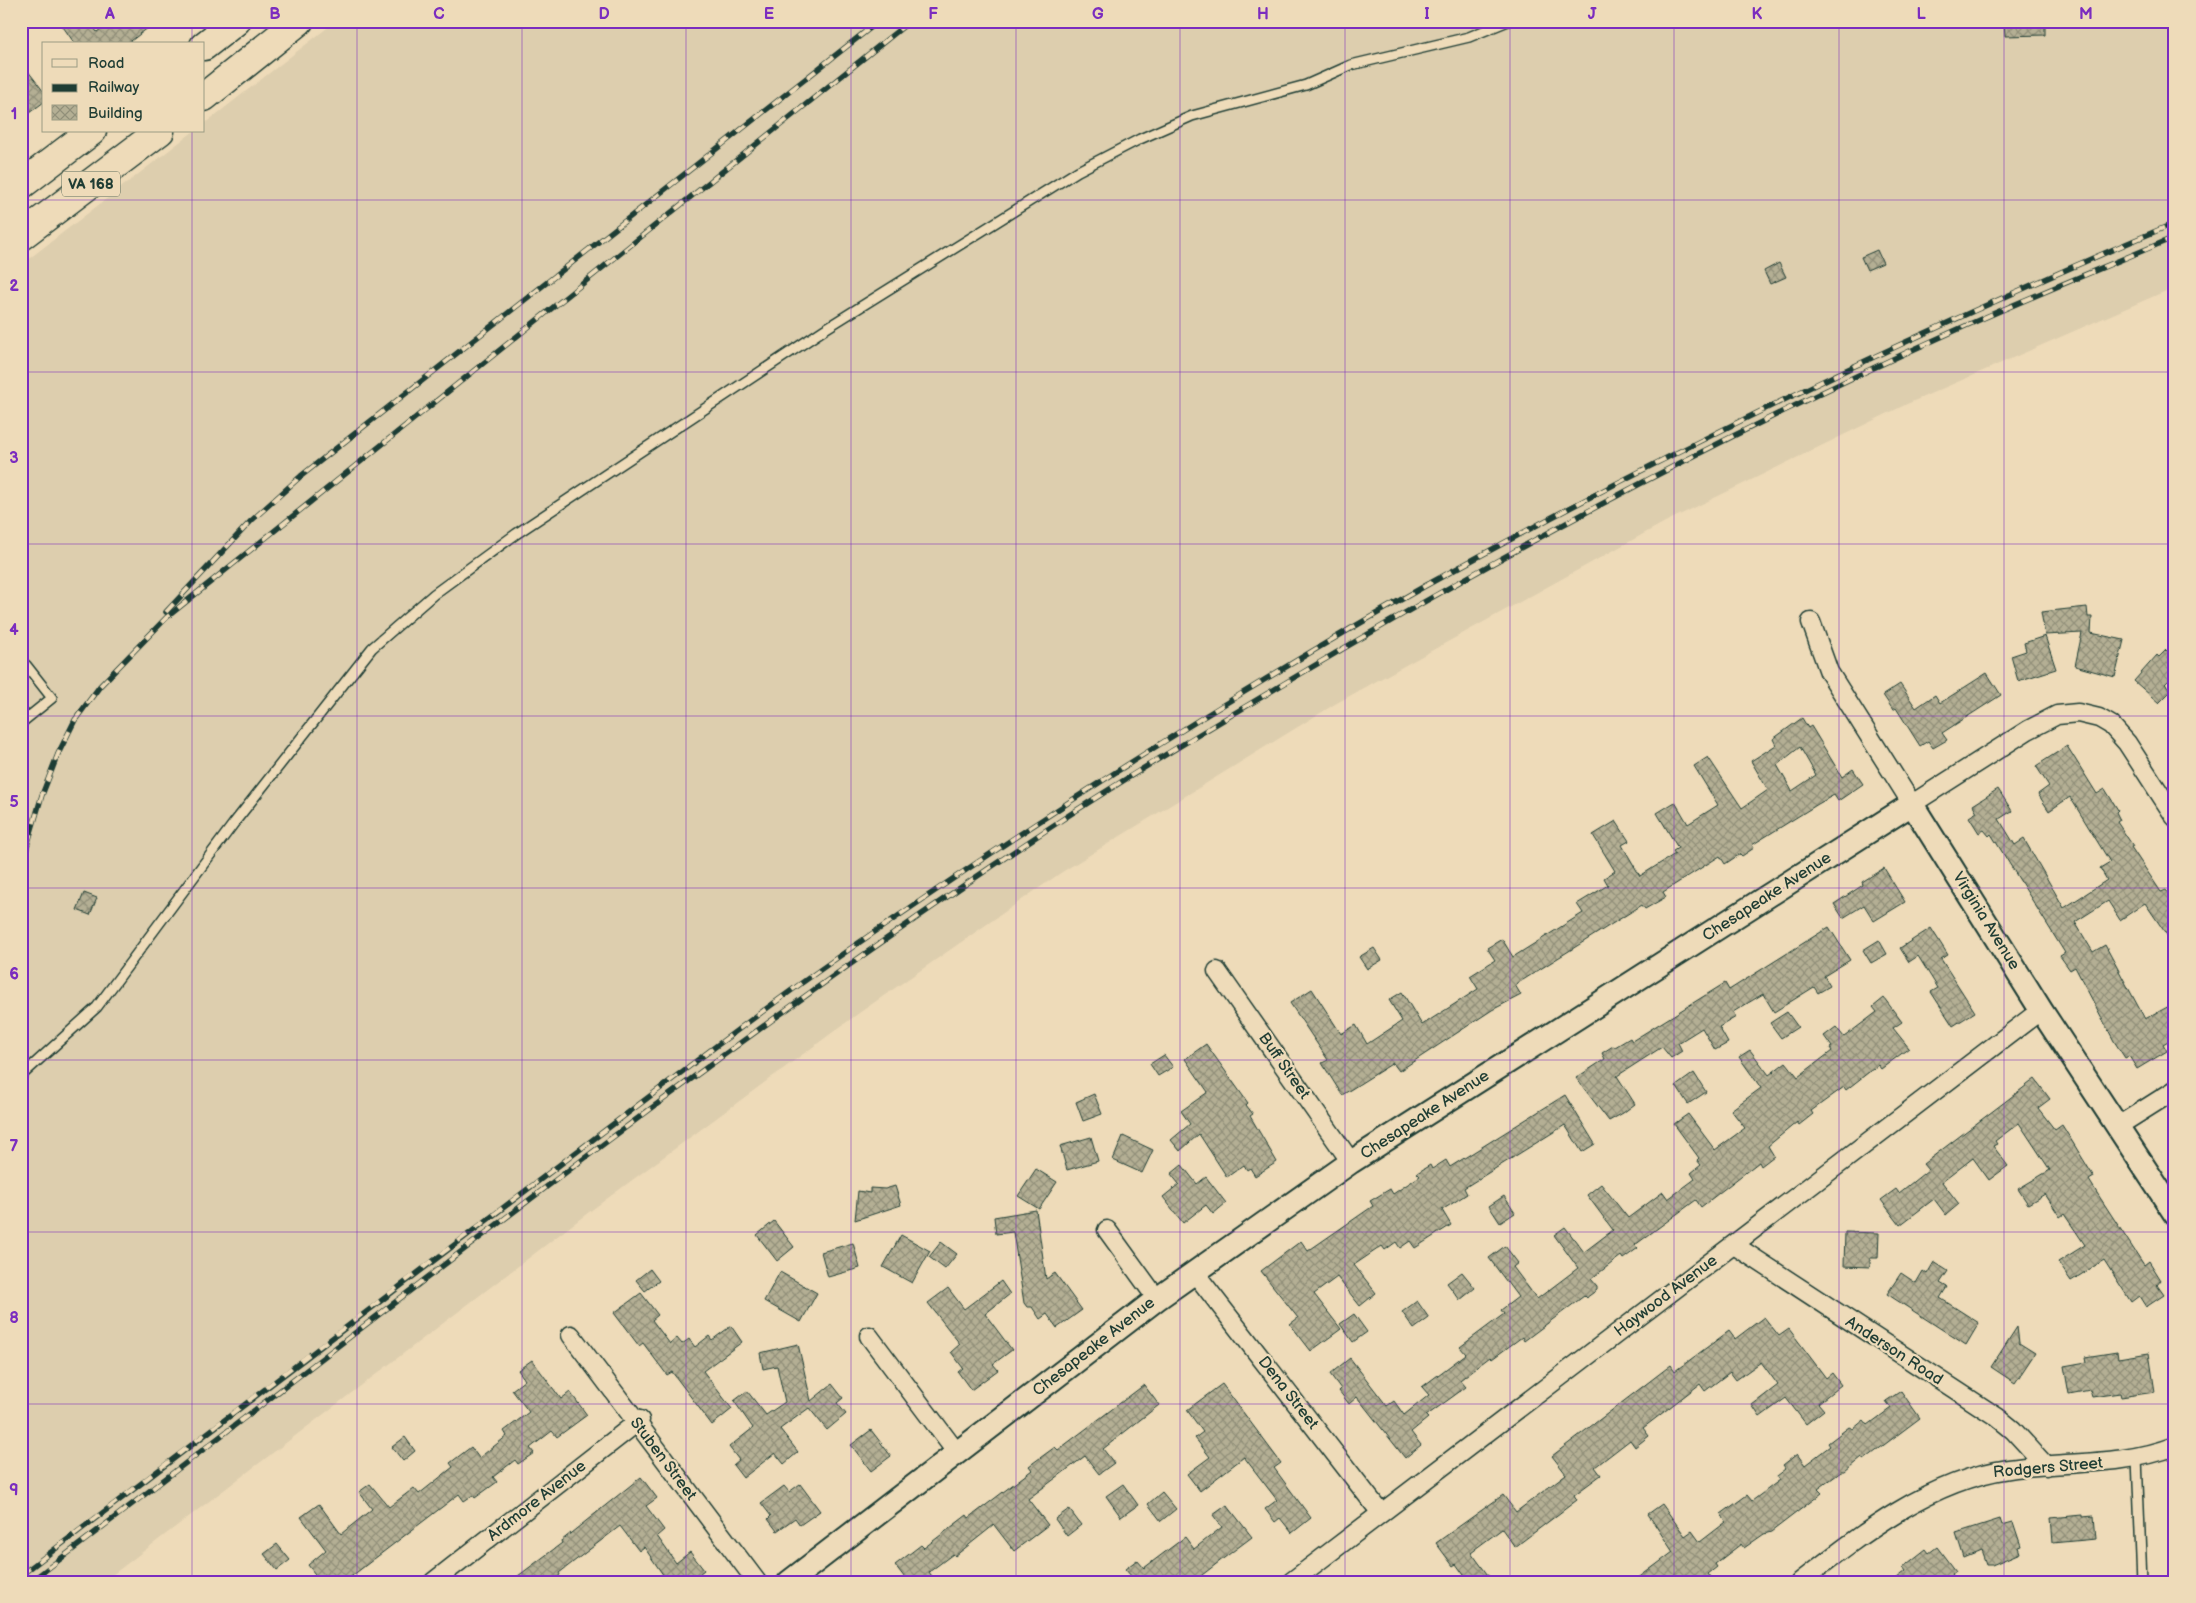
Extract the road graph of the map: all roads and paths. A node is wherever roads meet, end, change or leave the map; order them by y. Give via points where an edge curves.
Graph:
1 (236, 21) edge
2 (300, 21) edge
3 (1508, 21) edge
4 (205, 45) edge
5 (205, 96) edge
6 (91, 132) edge
7 (159, 132) edge
8 (21, 185) edge
9 (21, 236) edge
10 (1811, 622) dead end
11 (21, 668) edge
12 (21, 723) edge
13 (1912, 804) junction
14 (2175, 817) edge
15 (1217, 971) dead end
16 (2040, 1010) junction
17 (21, 1076) edge
18 (2175, 1090) edge
19 (2118, 1126) junction
20 (1351, 1162) junction
21 (2175, 1214) edge
22 (1107, 1230) dead end
23 (1734, 1245) junction
24 (1195, 1273) junction
25 (1157, 1299) junction
26 (571, 1335) dead end
27 (869, 1336) dead end
28 (638, 1422) junction
29 (2175, 1446) edge
30 (957, 1453) junction
31 (2138, 1458) junction
32 (2046, 1466) junction
33 (1381, 1513) junction
34 (433, 1582) edge
35 (757, 1582) edge
36 (789, 1582) edge
37 (1291, 1582) edge
38 (1800, 1582) edge
39 (2142, 1582) edge

1 - 4 main road
2 - 5 main road
3 - 17 lane via 1469,37 1351,65 1306,86 1192,116 1140,138 1078,171 842,319 516,534 434,594 372,648 234,823 96,1007
6 - 8 main road, VA 168
7 - 9 main road, VA 168
10 - 13 street, Virginia Avenue via 1829,672
11 - 12 lane via 26,665 52,698
13 - 14 street, Chesapeake Avenue via 2028,730 2057,715 2078,713 2111,725 2127,743
13 - 16 street, Virginia Avenue
13 - 20 street, Chesapeake Avenue
15 - 20 street, Buff Street
16 - 19 street, Virginia Avenue
16 - 23 street, Haywood Avenue
18 - 19 street
19 - 21 street, Virginia Avenue
20 - 24 street, Chesapeake Avenue
22 - 25 street
23 - 32 street, Anderson Road via 1996,1417 2013,1430
23 - 33 street, Haywood Avenue
24 - 25 street, Chesapeake Avenue
24 - 33 street, Dena Street
25 - 30 street, Chesapeake Avenue
26 - 28 street, Stuben Street
27 - 30 street
28 - 34 street, Ardmore Avenue
28 - 35 street, Stuben Street
29 - 31 street, Rodgers Street
30 - 36 street, Chesapeake Avenue
31 - 32 street, Rodgers Street
31 - 39 lane
32 - 38 street, Rodgers Street via 1984,1474 1930,1496 1882,1521
33 - 37 street, Haywood Avenue

